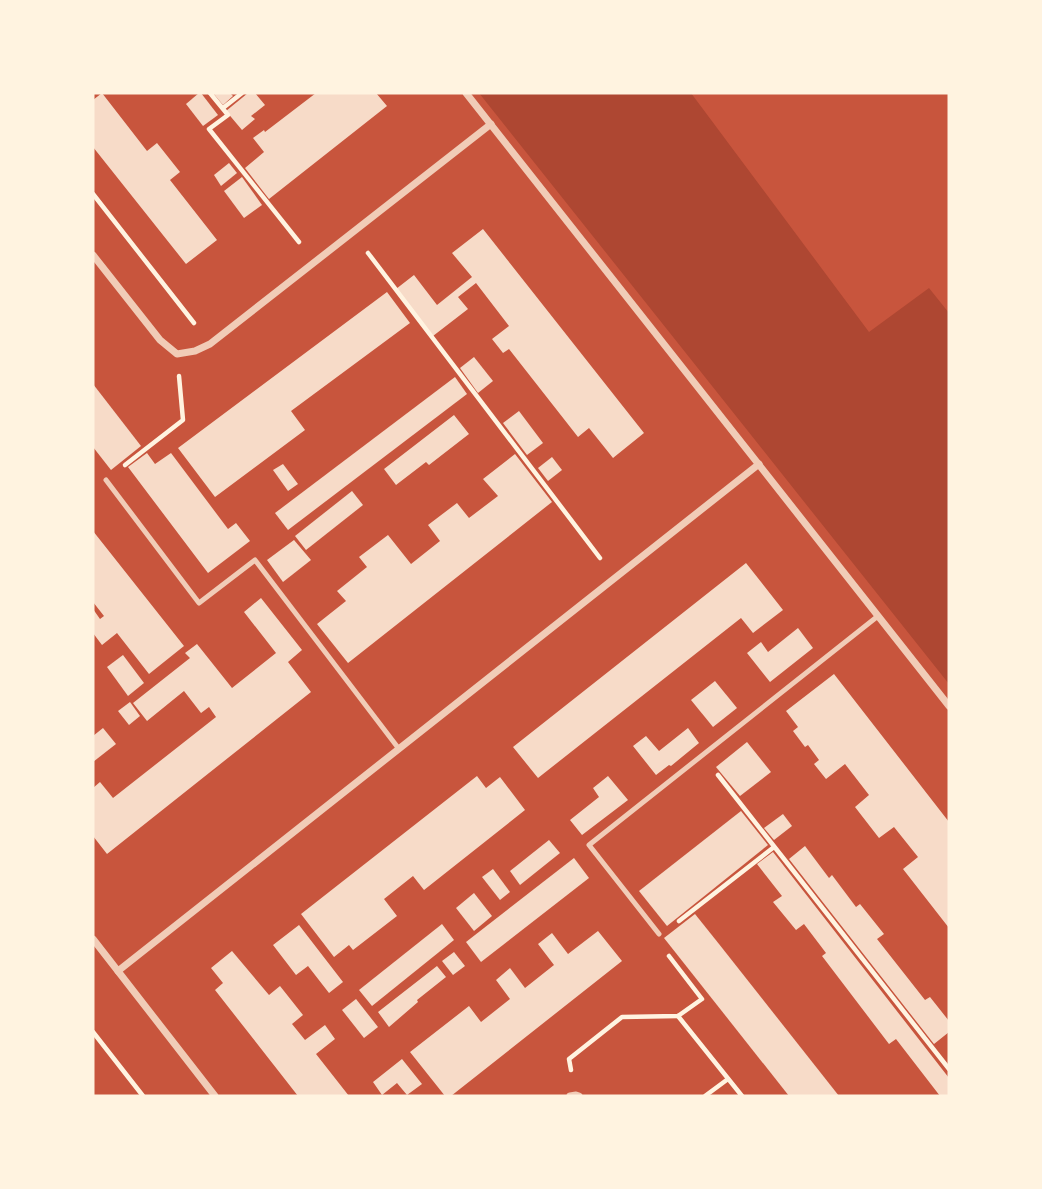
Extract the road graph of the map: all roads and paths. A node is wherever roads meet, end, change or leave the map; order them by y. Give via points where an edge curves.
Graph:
1 (210, 93) edge
2 (242, 93) edge
3 (466, 93) edge
4 (223, 108) junction
5 (491, 124) junction
6 (93, 194) edge
7 (353, 233) junction
8 (93, 255) edge
9 (315, 262) junction
10 (210, 344) junction
11 (177, 354) junction
12 (760, 464) junction
13 (106, 480) joint
14 (615, 578) junction
15 (878, 616) junction
16 (949, 706) edge
17 (398, 749) junction
18 (702, 755) junction
19 (774, 847) junction
20 (659, 934) junction
21 (93, 939) edge
22 (118, 971) junction
23 (678, 1016) junction
24 (93, 1032) edge
25 (949, 1069) edge
26 (728, 1079) junction
27 (143, 1096) edge
28 (215, 1096) edge
29 (575, 1096) edge
30 (705, 1096) edge
31 (741, 1096) edge

1 - 4 path
2 - 4 path
3 - 5 street
4 - 9 path via 228,115 209,129
5 - 7 street
5 - 12 street
6 - 10 path
7 - 9 street
7 - 14 path
8 - 11 street via 160,340
9 - 10 street
10 - 11 street
11 - 13 path via 183,420
12 - 14 street
12 - 15 street
13 - 17 lane via 200,603 256,560
14 - 17 street
15 - 16 street
15 - 18 lane
17 - 22 street
18 - 19 path
18 - 20 lane via 590,845
19 - 20 path
19 - 25 path
20 - 23 path via 658,943 702,999
21 - 22 street
22 - 28 street
23 - 26 path
23 - 29 path via 622,1017 569,1059
24 - 27 path
26 - 30 path
26 - 31 path

